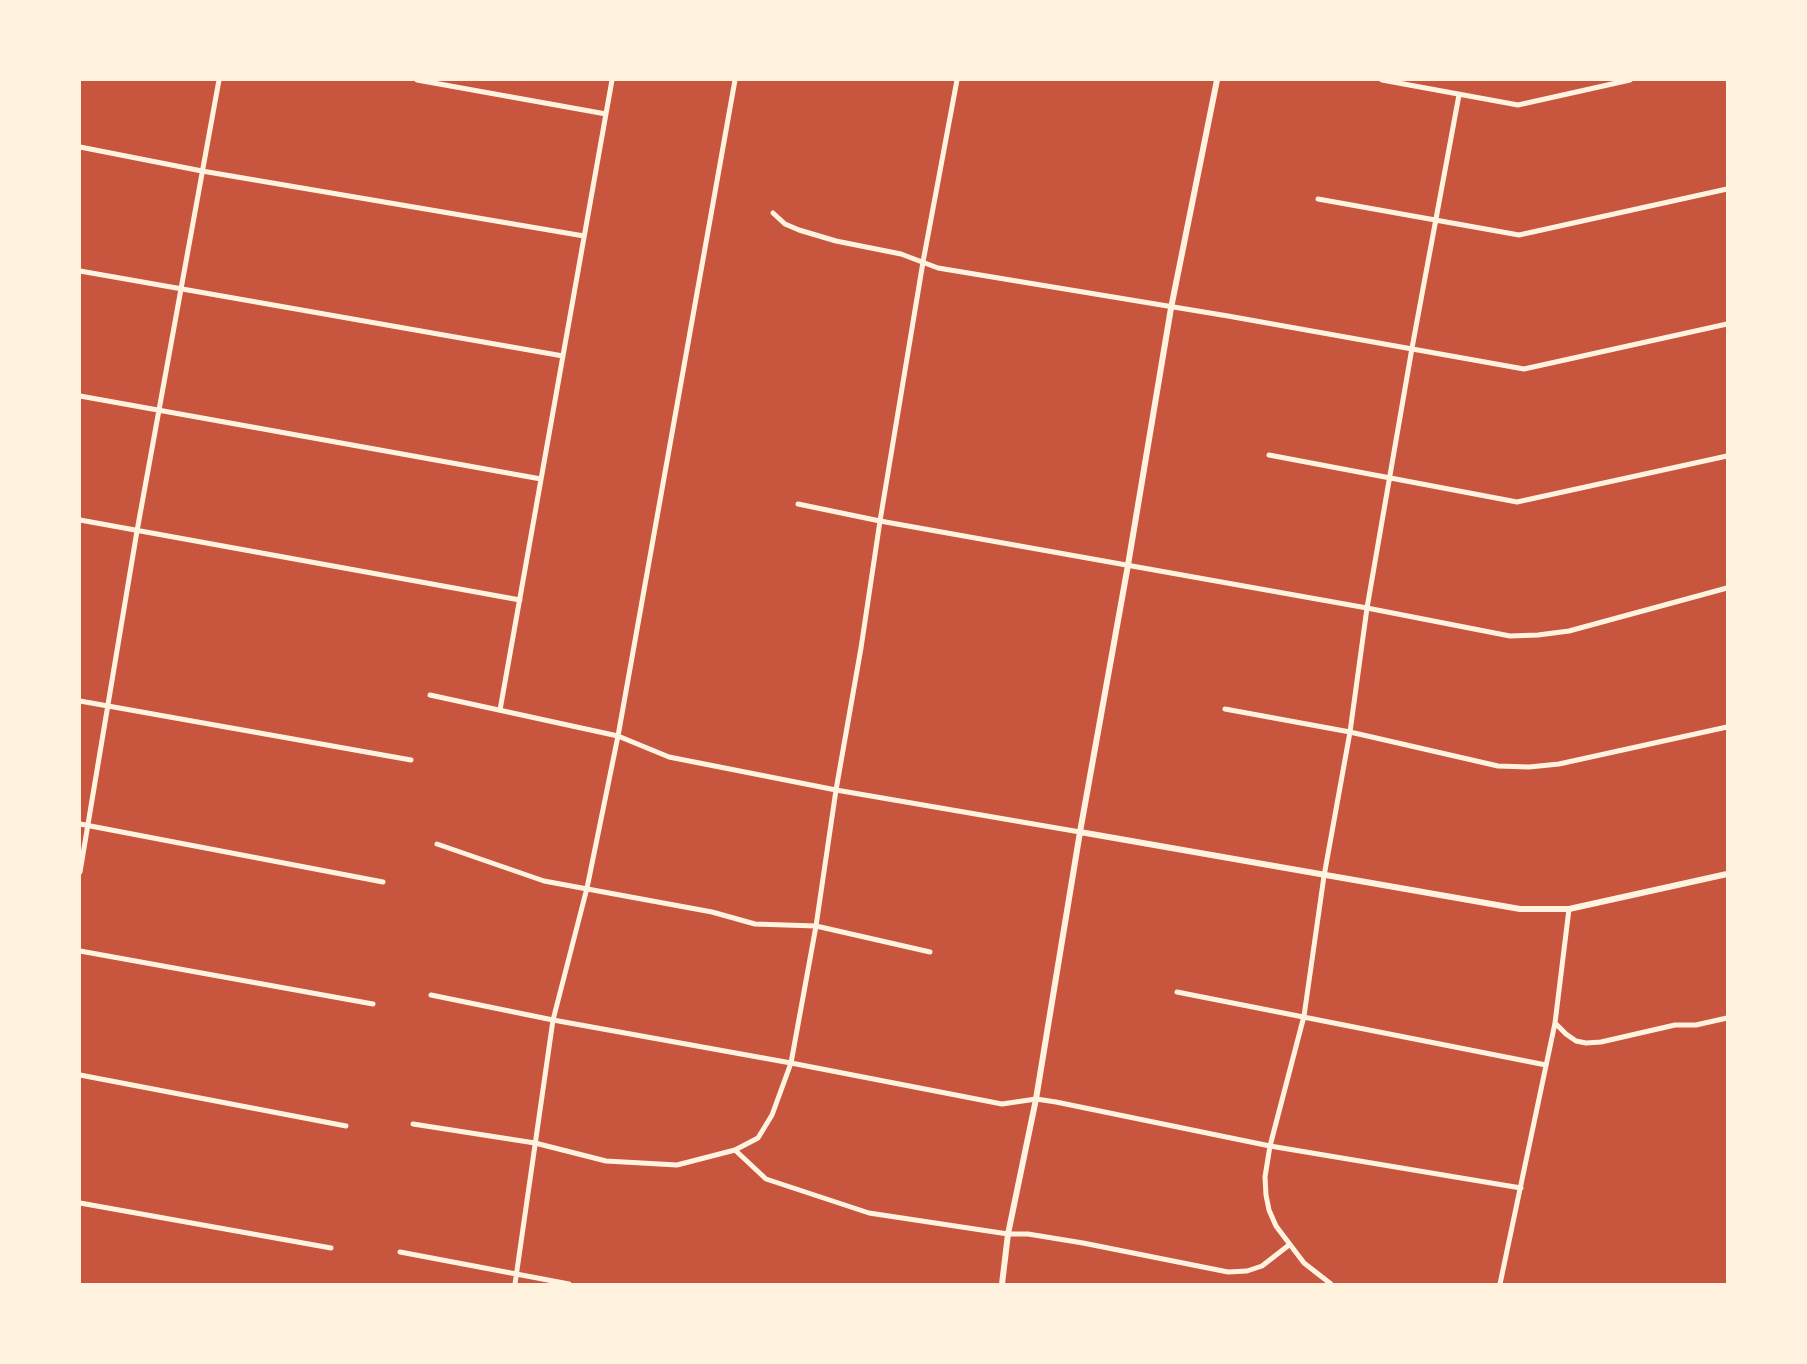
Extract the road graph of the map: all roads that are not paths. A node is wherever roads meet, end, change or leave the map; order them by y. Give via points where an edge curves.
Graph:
1 (218, 80) edge
2 (417, 80) edge
3 (612, 80) edge
4 (735, 80) edge
5 (957, 80) edge
6 (1217, 80) edge
7 (1382, 80) edge
8 (1630, 80) edge
9 (1459, 95) junction
10 (606, 114) junction
11 (80, 147) edge
12 (202, 171) junction
13 (1727, 189) edge
14 (1318, 199) dead end
15 (773, 213) dead end
16 (1436, 221) junction
17 (584, 236) junction
18 (923, 262) junction
19 (80, 271) edge
20 (181, 289) junction
21 (1171, 308) junction
22 (1727, 324) edge
23 (1412, 348) junction
24 (563, 356) junction
25 (80, 396) edge
26 (159, 410) junction
27 (1269, 455) dead end
28 (1727, 456) edge
29 (1390, 477) junction
30 (541, 479) junction
31 (798, 504) dead end
32 (80, 520) edge
33 (880, 521) junction
34 (137, 531) junction
35 (1128, 565) junction
36 (1727, 588) edge
37 (520, 600) junction
38 (1368, 608) junction
39 (430, 695) dead end
40 (80, 701) edge
41 (108, 706) junction
42 (1225, 709) dead end
43 (500, 710) junction
44 (1727, 727) edge
45 (1350, 732) junction
46 (618, 736) junction
47 (411, 760) dead end
48 (836, 790) junction
49 (80, 824) edge
50 (88, 825) junction
51 (1080, 832) junction
52 (436, 844) dead end
53 (80, 872) edge
54 (1727, 874) edge
55 (1324, 876) junction
56 (383, 882) dead end
57 (587, 888) junction
58 (1569, 909) junction
59 (816, 926) junction
60 (80, 951) edge
61 (930, 952) dead end
62 (1177, 992) dead end
63 (431, 995) dead end
64 (373, 1004) dead end
65 (1304, 1016) junction
66 (1727, 1018) edge
67 (553, 1020) junction
68 (1555, 1023) junction
69 (791, 1063) junction
70 (1546, 1064) junction
71 (80, 1075) edge
72 (1036, 1099) junction
73 (413, 1124) dead end
74 (346, 1126) dead end
75 (535, 1143) junction
76 (1270, 1146) junction
77 (735, 1150) junction
78 (1520, 1188) junction
79 (80, 1203) edge
80 (1008, 1234) junction
81 (1289, 1245) junction
82 (331, 1248) dead end
83 (400, 1252) dead end
84 (516, 1275) junction
85 (514, 1284) edge
86 (569, 1284) edge
87 (1002, 1284) edge
88 (1331, 1284) edge
89 (1500, 1284) edge

1 - 12 street
2 - 10 street
3 - 10 street
4 - 46 street
5 - 18 street
6 - 21 street
7 - 9 street
8 - 9 street via 1518,105
9 - 16 street
10 - 17 street
11 - 12 street
12 - 17 street
12 - 20 street
13 - 16 street via 1519,235
14 - 16 street
15 - 18 street via 785,224 799,230
16 - 23 street
17 - 24 street
18 - 21 street via 938,268
18 - 33 street
19 - 20 street
20 - 24 street
20 - 26 street
21 - 23 street
21 - 35 street
22 - 23 street via 1524,368
23 - 29 street
24 - 30 street
25 - 26 street
26 - 30 street
26 - 34 street
27 - 29 street
28 - 29 street via 1517,502
29 - 38 street
30 - 37 street
31 - 33 street
32 - 34 street
33 - 35 street
33 - 48 street via 862,648
34 - 37 street
34 - 41 street
35 - 38 street
35 - 51 street
36 - 38 street via 1569,631 1538,635 1510,636
37 - 43 street
38 - 45 street
39 - 43 street
40 - 41 street
41 - 47 street
41 - 50 street
42 - 45 street
43 - 46 street
44 - 45 street via 1559,764 1529,767 1498,766
45 - 55 street
46 - 48 street via 669,756
46 - 57 street
48 - 51 street
48 - 59 street
49 - 50 street
50 - 53 street
50 - 56 street
51 - 55 street
51 - 72 street
52 - 57 street via 544,881
54 - 58 street
55 - 58 street via 1520,909
55 - 65 street
57 - 59 street via 712,912 755,924
57 - 67 street
58 - 68 street
59 - 61 street
59 - 69 street
60 - 64 street
62 - 65 street
63 - 67 street
65 - 70 street
65 - 76 street
66 - 68 street via 1586,1043 1576,1041
67 - 69 street
67 - 75 street
68 - 70 street
69 - 72 street via 1002,1104
69 - 77 street via 772,1115 758,1138
70 - 78 street
71 - 74 street
72 - 76 street
72 - 80 street
73 - 75 street
75 - 77 street via 606,1161 677,1164
75 - 84 street
76 - 78 street
76 - 81 street via 1266,1195 1276,1226
77 - 80 street via 766,1179 869,1213
78 - 89 street
79 - 82 street
80 - 81 street via 1083,1243 1228,1272 1262,1266
80 - 87 street
81 - 88 street via 1304,1263
83 - 84 street
84 - 85 street
84 - 86 street

